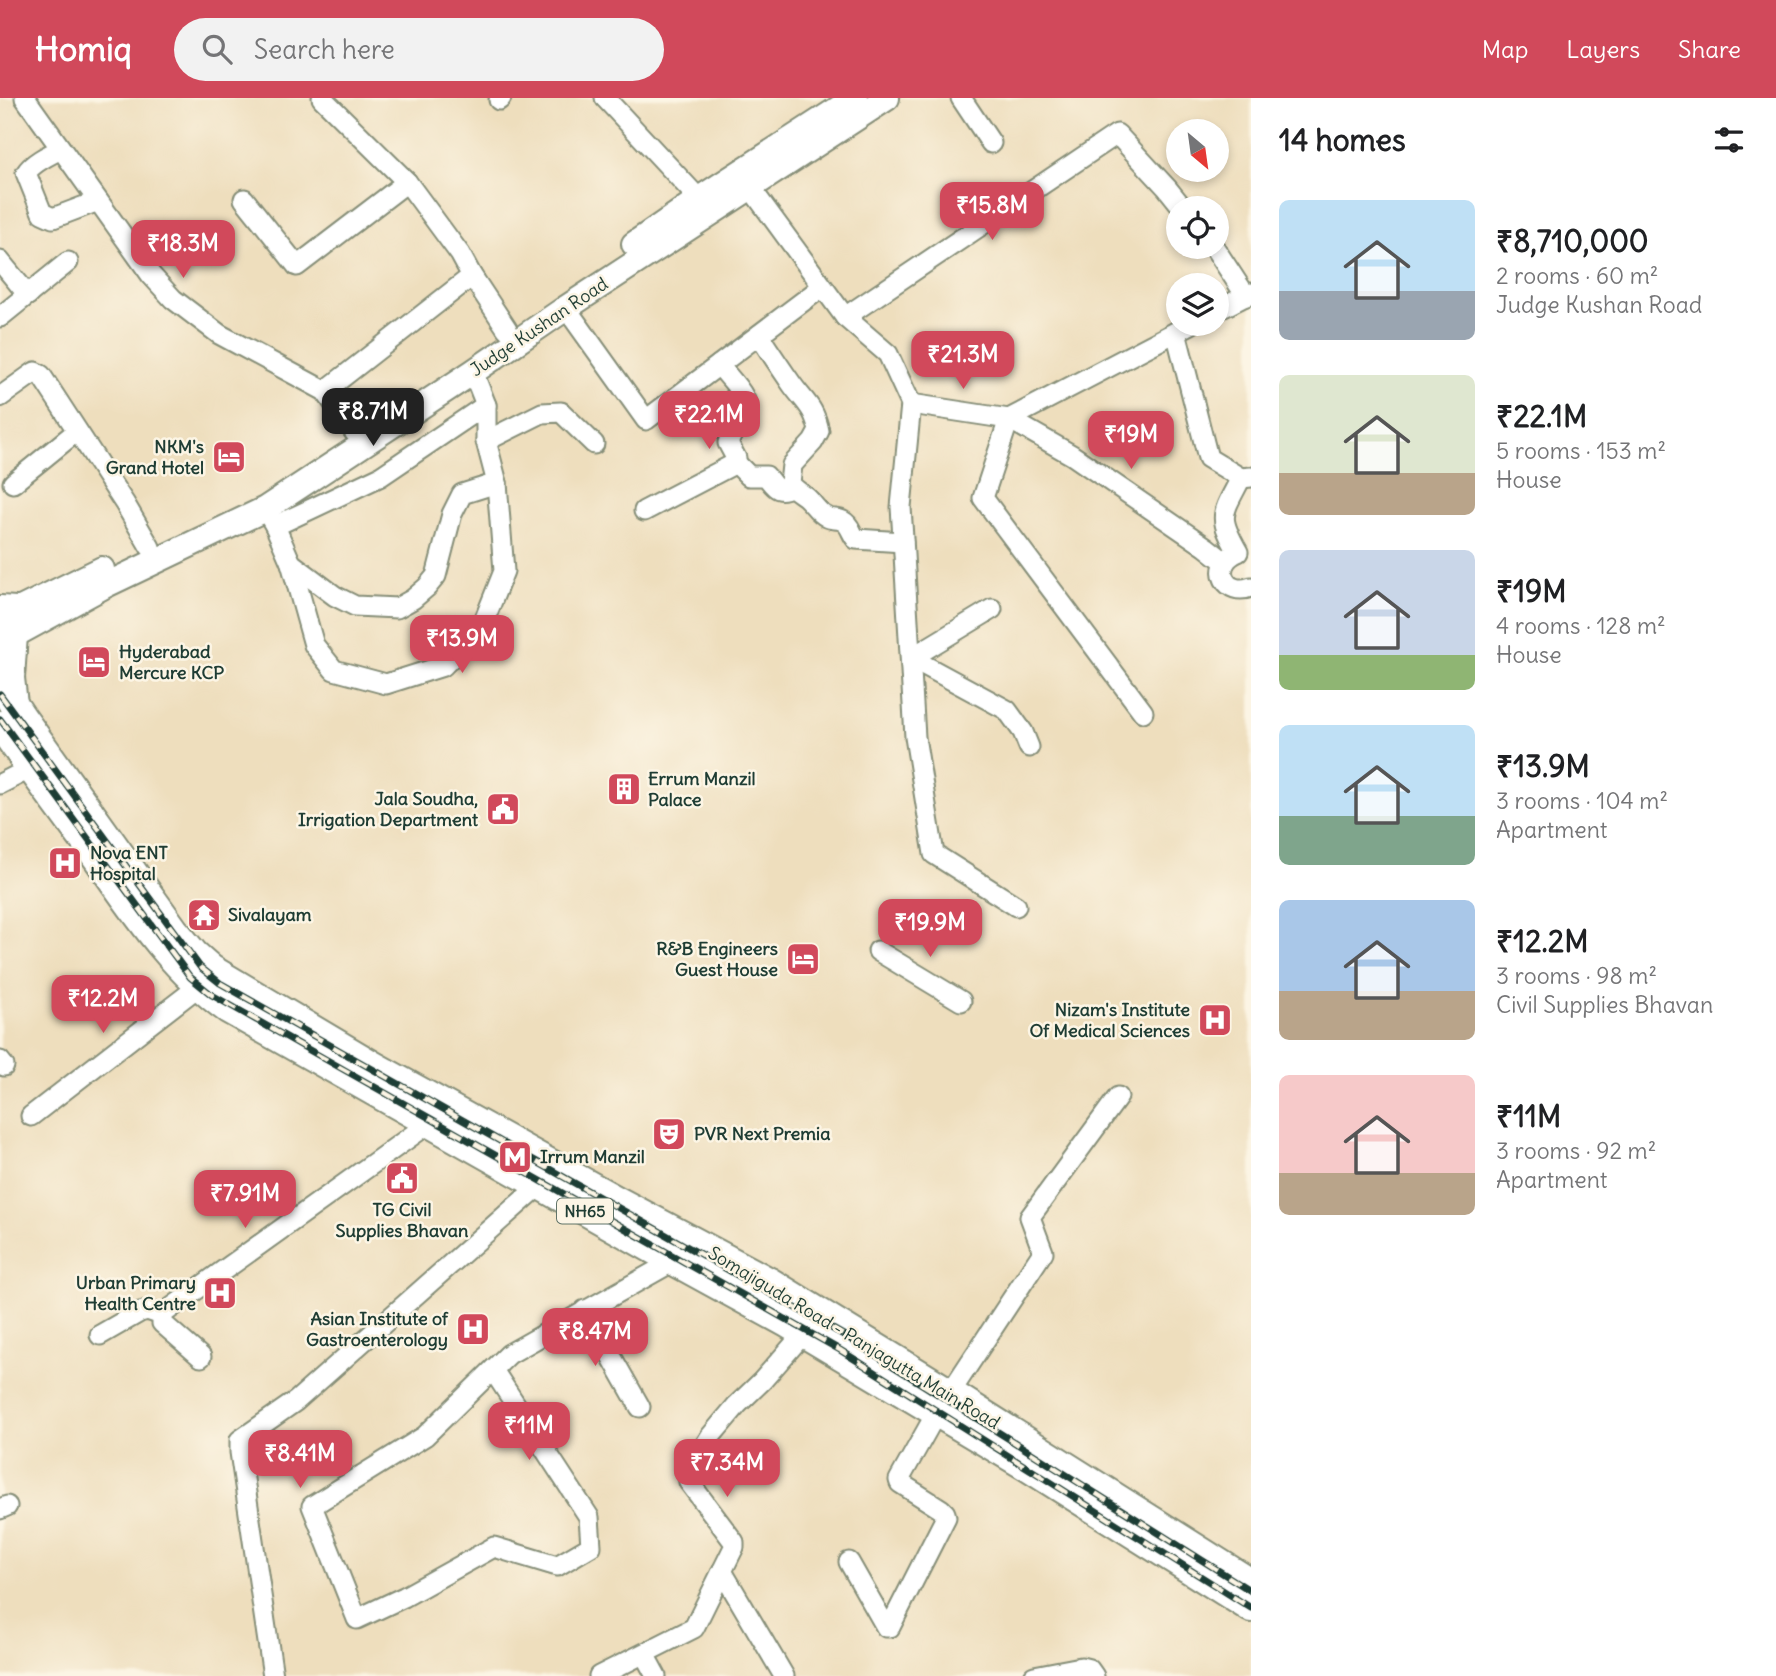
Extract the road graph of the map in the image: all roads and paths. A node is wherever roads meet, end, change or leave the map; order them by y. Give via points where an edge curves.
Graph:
1 (25, 98) edge
2 (322, 98) edge
3 (605, 98) edge
4 (887, 98) edge
5 (961, 98) edge
6 (840, 102) edge
7 (991, 143) dead end
8 (61, 149) junction
9 (407, 182) junction
10 (750, 187) junction
11 (1174, 196) edge
12 (244, 199) dead end
13 (699, 199) junction
14 (98, 201) junction
15 (1223, 259) edge
16 (0, 261) edge
17 (68, 262) dead end
18 (472, 276) junction
19 (822, 287) junction
20 (1249, 294) edge
21 (28, 295) junction
22 (1229, 304) edge
23 (566, 308) junction
24 (0, 317) edge
25 (845, 317) junction
26 (506, 329) junction
27 (759, 335) junction
28 (1168, 336) edge
29 (1185, 336) edge
30 (719, 365) junction
31 (473, 372) junction
32 (325, 391) junction
33 (0, 397) edge
34 (911, 404) junction
35 (486, 405) junction
36 (1009, 419) junction
37 (78, 431) junction
38 (355, 433) junction
39 (486, 441) junction
40 (594, 444) dead end
41 (736, 463) junction
42 (1246, 477) edge
43 (13, 483) dead end
44 (497, 483) junction
45 (792, 486) junction
46 (644, 511) dead end
47 (270, 518) junction
48 (903, 542) junction
49 (150, 547) junction
50 (1238, 556) edge
51 (291, 563) junction
52 (1251, 587) edge
53 (992, 609) dead end
54 (6, 624) edge
55 (911, 657) junction
56 (4, 705) edge
57 (1143, 712) dead end
58 (1029, 747) dead end
59 (31, 768) junction
60 (0, 784) edge
61 (1016, 906) dead end
62 (878, 951) dead end
63 (199, 986) junction
64 (961, 1001) dead end
65 (280, 1024) junction
66 (1118, 1097) dead end
67 (31, 1116) dead end
68 (431, 1122) junction
69 (540, 1185) junction
70 (674, 1261) junction
71 (585, 1310) junction
72 (162, 1315) junction
73 (804, 1332) junction
74 (100, 1335) dead end
75 (201, 1357) dead end
76 (494, 1370) junction
77 (936, 1398) junction
78 (640, 1407) dead end
79 (849, 1562) dead end
80 (722, 1571) junction
81 (1251, 1583) edge
82 (1251, 1608) edge
83 (644, 1654) junction
84 (273, 1676) edge
85 (599, 1676) edge
86 (656, 1676) edge
87 (784, 1676) edge
88 (1034, 1676) edge
89 (1094, 1676) edge

1 - 8 street
2 - 9 street
3 - 13 street
4 - 10 main road, Judge Kushan Road
5 - 7 street
6 - 13 main road, Judge Kushan Road
8 - 14 street
8 - 14 street via 26,173 42,213 53,218
9 - 12 street via 297,266
9 - 18 street
10 - 19 street
10 - 23 main road, Judge Kushan Road
11 - 25 street via 1117,134
13 - 26 main road, Judge Kushan Road
14 - 32 street via 150,275 173,299 219,334
15 - 20 street
16 - 21 street
17 - 21 street
18 - 26 street
18 - 32 street
19 - 25 street
19 - 27 street
20 - 22 street
21 - 24 street
23 - 30 street via 646,420
23 - 31 main road, Judge Kushan Road
25 - 34 street via 888,354
26 - 38 main road, Judge Kushan Road
27 - 30 street
27 - 45 street via 807,401 819,431 792,465
28 - 36 street
29 - 42 street via 1208,458
30 - 41 street via 748,405 728,443
31 - 35 street
31 - 47 main road, Judge Kushan Road
32 - 38 street
33 - 37 street via 35,372
34 - 36 street
34 - 48 street via 901,507
35 - 39 street
35 - 47 street via 381,476
36 - 50 street via 1072,455 1206,547
36 - 57 street via 983,498
37 - 43 street
37 - 49 street
38 - 49 main road, Judge Kushan Road via 256,496
39 - 40 street via 542,414 561,412
39 - 44 street
41 - 45 street via 749,476 766,476 779,490
41 - 46 street
42 - 50 street via 1223,519
44 - 51 street via 462,494 436,576 414,599 397,608 355,606
44 - 51 street via 504,571 482,626 443,666 386,684 334,670 314,645
45 - 48 street via 829,519 843,521 856,539
47 - 51 street
47 - 54 main road, Judge Kushan Road
48 - 55 street
49 - 54 main road, Judge Kushan Road
50 - 52 street via 1222,572 1223,577 1231,587
53 - 55 street
54 - 56 highway via 10,678
55 - 58 street via 1007,710
55 - 61 street via 915,737 933,854
56 - 59 highway, Somajiguda Road - Panjagutta Main Road / NH65
56 - 65 highway, Somajiguda Road - Panjagutta Main Road / NH65 via 194,954
59 - 60 street
59 - 63 highway, Somajiguda Road - Panjagutta Main Road / NH65 via 158,940
62 - 64 street
63 - 65 highway, Somajiguda Road - Panjagutta Main Road / NH65 via 228,1009
63 - 67 street
65 - 68 highway, Somajiguda Road - Panjagutta Main Road / NH65
65 - 77 highway, Somajiguda Road - Panjagutta Main Road / NH65 via 374,1066 768,1281
66 - 77 street via 1030,1217 1043,1252
68 - 69 highway, Somajiguda Road - Panjagutta Main Road / NH65
68 - 72 street
69 - 70 highway, Somajiguda Road - Panjagutta Main Road / NH65
69 - 84 street via 296,1401 240,1440
70 - 71 street
70 - 73 highway, Somajiguda Road - Panjagutta Main Road / NH65
71 - 76 street via 509,1354
71 - 78 street
72 - 74 street via 140,1312
72 - 75 street via 162,1323
73 - 77 highway, Somajiguda Road - Panjagutta Main Road / NH65
73 - 80 street via 709,1437 688,1472 690,1482 734,1542
76 - 76 street via 425,1436 312,1506 357,1619 494,1547 557,1566 591,1546 589,1517
77 - 79 street via 899,1480 942,1509 946,1517 890,1627
77 - 81 highway, Somajiguda Road - Panjagutta Main Road / NH65
77 - 82 highway, Somajiguda Road - Panjagutta Main Road / NH65 via 1026,1466
80 - 83 street via 694,1628
80 - 87 street
83 - 85 street
83 - 86 street
88 - 89 street via 1081,1667

